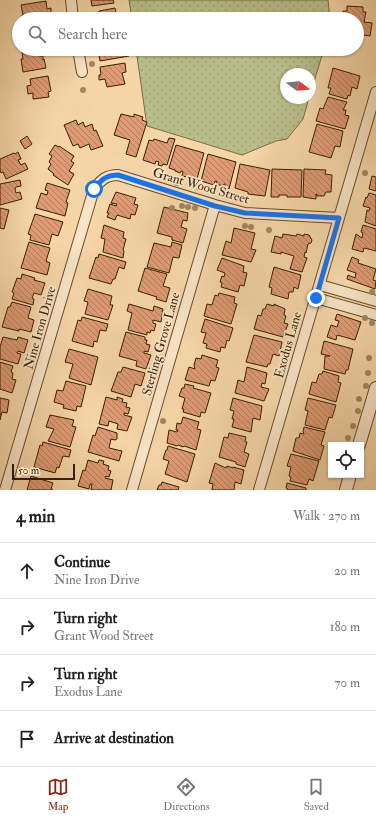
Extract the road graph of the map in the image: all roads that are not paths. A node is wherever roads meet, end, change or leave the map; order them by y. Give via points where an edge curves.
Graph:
1 (71, 0) edge
2 (73, 12) edge
3 (79, 56) edge
4 (82, 72) dead end
5 (376, 92) edge
6 (106, 177) joint
7 (215, 206) junction
8 (339, 218) junction
9 (320, 285) junction
10 (316, 298) junction
11 (376, 301) edge
12 (376, 315) edge
13 (376, 388) edge
14 (360, 442) edge
15 (349, 478) edge
16 (5, 490) edge
17 (132, 490) edge
18 (259, 490) edge
19 (346, 490) edge

1 - 2 street
3 - 4 street
5 - 8 street, Exodus Lane
6 - 7 street, Grant Wood Street via 118,175
6 - 16 street, Nine Iron Drive via 94,189
7 - 8 street, Grant Wood Street via 245,213
7 - 17 street, Sterling Grove Lane
8 - 9 street, Exodus Lane
9 - 10 street, Exodus Lane
9 - 11 street
10 - 12 street
10 - 18 street, Exodus Lane
13 - 14 street
15 - 19 street

